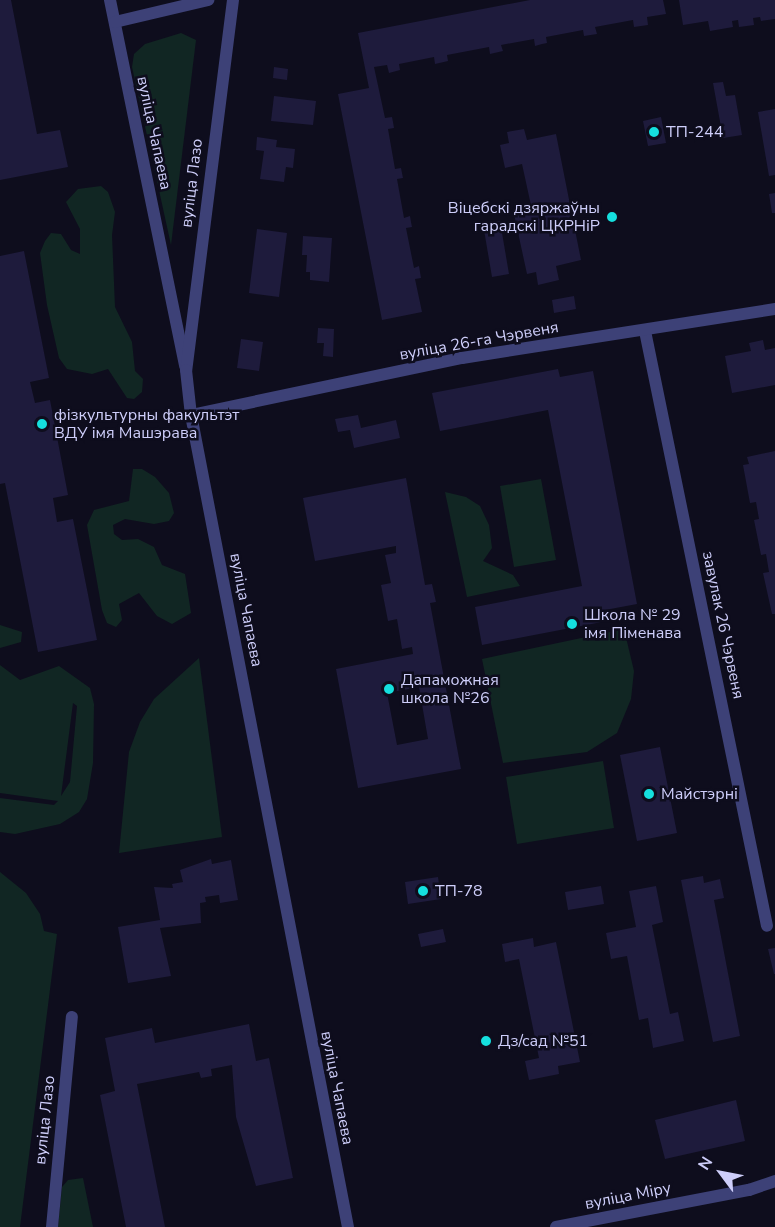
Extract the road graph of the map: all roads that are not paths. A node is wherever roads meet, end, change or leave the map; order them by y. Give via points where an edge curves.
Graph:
1 (110, 0) edge
2 (208, 0) edge
3 (233, 0) edge
4 (115, 22) junction
5 (775, 309) edge
6 (645, 331) junction
7 (186, 369) junction
8 (191, 415) junction
9 (768, 926) dead end
10 (72, 1017) dead end
11 (775, 1181) edge
12 (52, 1227) edge
13 (348, 1227) edge
14 (556, 1227) edge

1 - 4 street, вуліца Чапаева
2 - 4 street
3 - 7 street, вуліца Лазо
4 - 7 street, вуліца Чапаева
5 - 6 street, вуліца 26-га Чэрвеня
6 - 8 street, вуліца 26-га Чэрвеня via 462,358
6 - 9 street, завулак 26 Чэрвеня
7 - 8 street, вуліца Чапаева
8 - 13 street, вуліца Чапаева
10 - 12 street, вуліца Лазо
11 - 14 street, вуліца Міру via 749,1190

